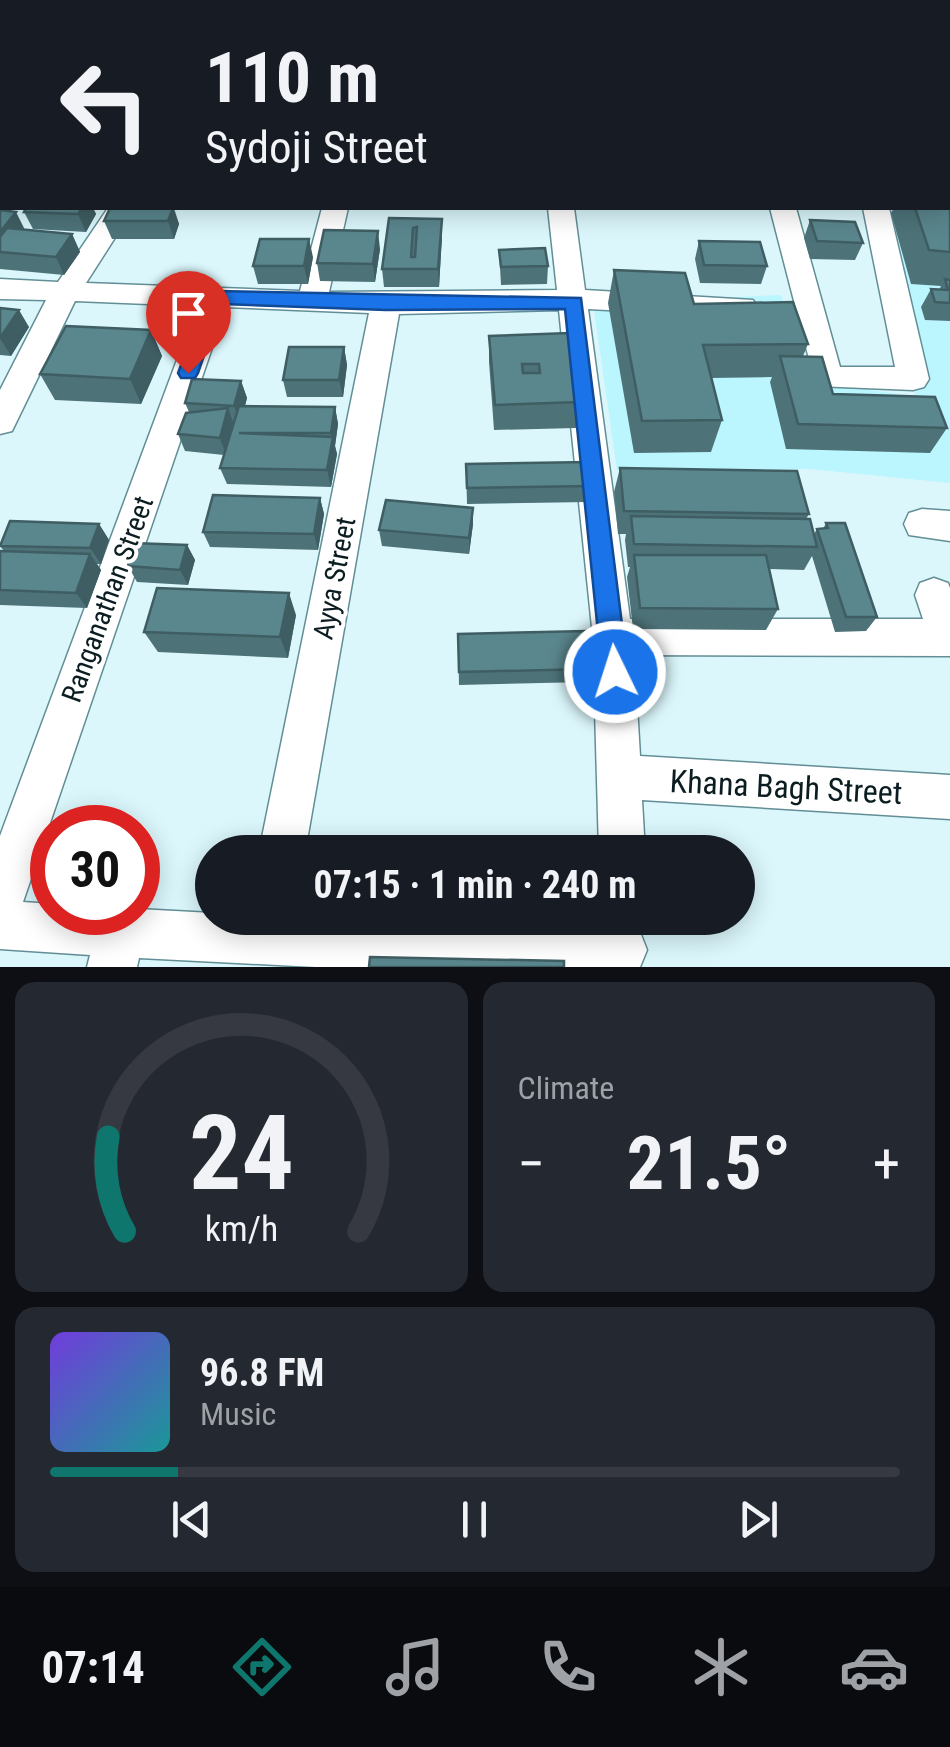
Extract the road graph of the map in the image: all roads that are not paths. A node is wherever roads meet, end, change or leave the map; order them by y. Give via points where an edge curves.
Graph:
1 (120, 210) edge
2 (335, 210) edge
3 (561, 210) edge
4 (784, 210) edge
5 (876, 210) edge
6 (0, 289) edge
7 (64, 294) junction
8 (215, 298) junction
9 (313, 299) junction
10 (574, 302) junction
11 (386, 304) junction
12 (752, 307) edge
13 (0, 422) edge
14 (934, 595) dead end
15 (613, 638) junction
16 (950, 638) edge
17 (621, 777) junction
18 (950, 797) edge
19 (285, 835) edge
20 (622, 835) edge
21 (0, 900) edge
22 (0, 925) edge
23 (224, 935) edge
24 (400, 935) edge
25 (622, 945) edge
26 (117, 950) edge

1 - 7 street
2 - 9 street
3 - 10 street
4 - 5 street via 827,378 914,380
6 - 7 street
7 - 8 street
7 - 13 street
8 - 9 street
8 - 21 street, Ranganathan Street
9 - 11 street
10 - 11 street
10 - 12 street
10 - 15 street
11 - 19 street, Ayya Street
14 - 16 street
15 - 16 street
15 - 17 street
17 - 18 street, Khana Bagh Street
17 - 20 street
22 - 26 street
23 - 26 street
24 - 25 street

